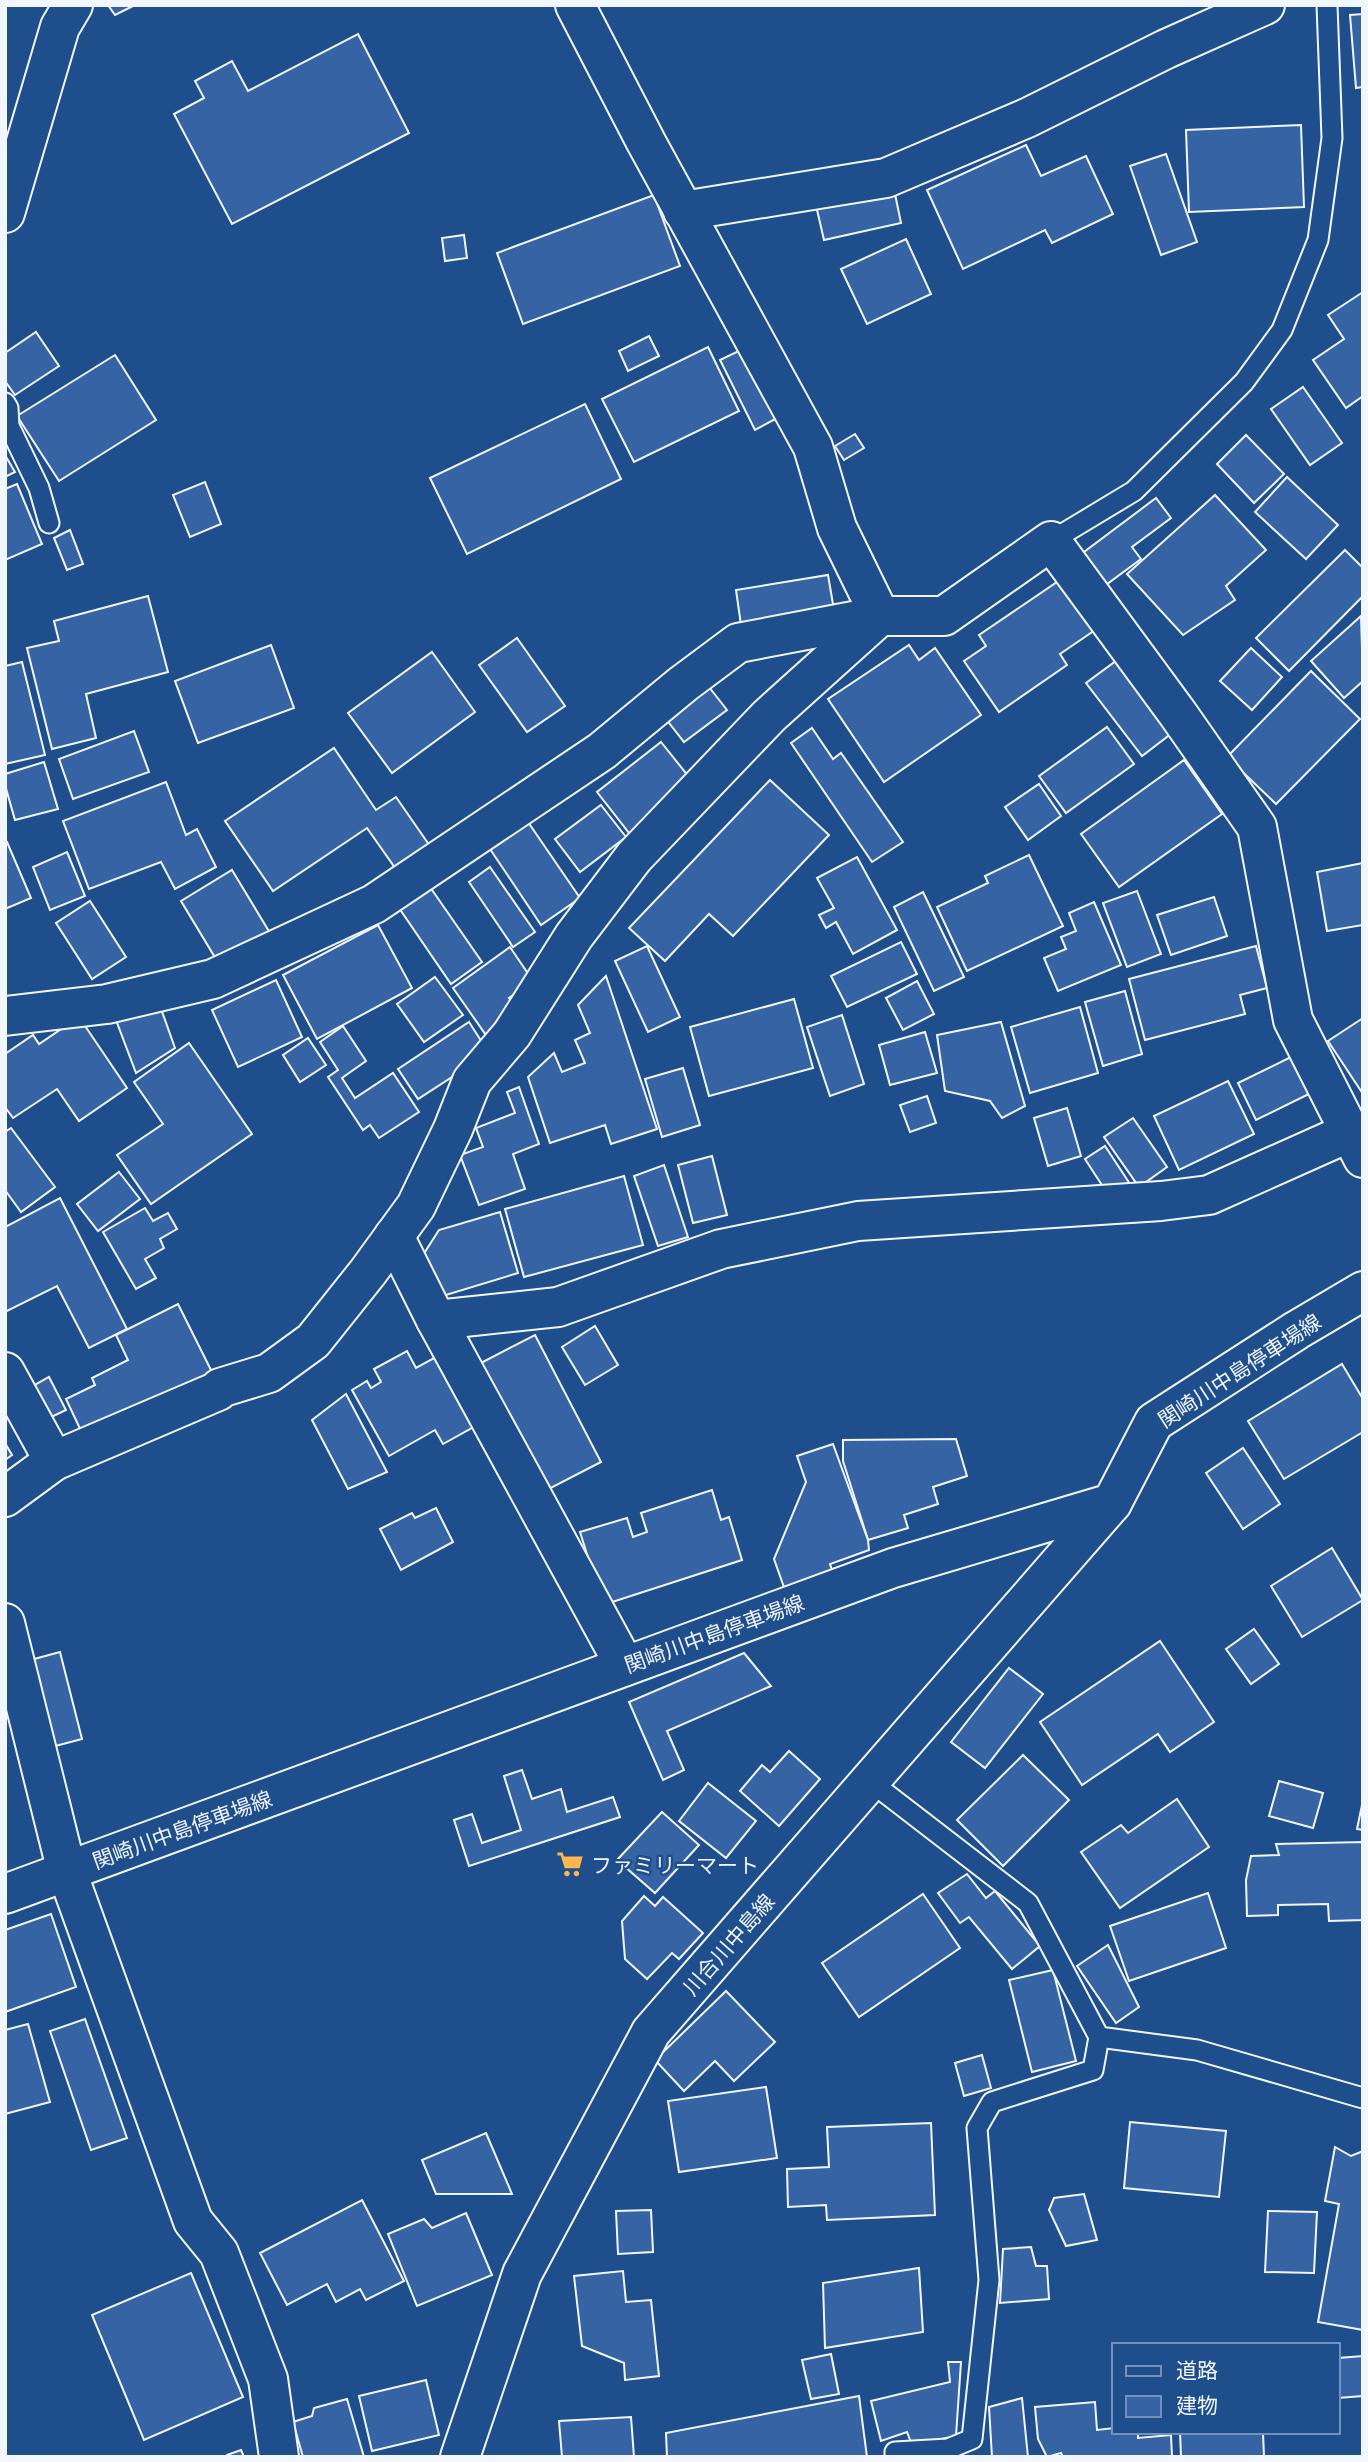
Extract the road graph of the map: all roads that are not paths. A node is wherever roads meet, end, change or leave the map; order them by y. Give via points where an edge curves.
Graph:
1 (73, 5) edge
2 (575, 5) edge
3 (1265, 5) edge
4 (1327, 5) edge
5 (683, 211) junction
6 (5, 214) edge
7 (5, 403) edge
8 (48, 523) dead end
9 (1051, 541) junction
10 (880, 616) junction
11 (5, 1016) edge
12 (1356, 1145) edge
13 (394, 1236) junction
14 (1363, 1291) edge
15 (436, 1320) junction
16 (5, 1371) edge
17 (54, 1461) junction
18 (5, 1497) edge
19 (1112, 1503) junction
20 (5, 1623) edge
21 (625, 1666) junction
22 (871, 1782) junction
23 (67, 1872) junction
24 (5, 1894) edge
25 (1099, 2037) junction
26 (1363, 2098) edge
27 (279, 2457) edge
28 (460, 2457) edge
29 (895, 2457) edge

1 - 6 street via 60,27
2 - 5 street
3 - 5 street via 1027,118 886,178
4 - 9 lane via 1332,138 1327,176 1318,240 1282,330 1244,382 1133,491
5 - 10 street via 813,447 837,528
7 - 8 lane via 9,426 39,488
9 - 10 street via 944,616
9 - 12 street via 1256,827 1293,1020
10 - 11 street via 738,643 602,751 374,904 214,979 107,1004
10 - 13 street via 769,716 634,857 574,936 512,1034 472,1081 416,1206
12 - 15 street via 1209,1195 858,1221 721,1249 558,1307
13 - 15 street
13 - 17 street via 313,1341 269,1373 220,1388
14 - 19 street, 関崎川中島停車場線 via 1154,1422
15 - 21 street
16 - 17 street
17 - 18 street
19 - 21 street, 関崎川中島停車場線 via 893,1567
19 - 22 street, 川合川中島線
20 - 23 street
21 - 23 street, 関崎川中島停車場線
22 - 25 lane via 1028,1903
22 - 28 street, 川合川中島線 via 651,2032 522,2274
23 - 24 street, 関崎川中島停車場線
23 - 27 street via 193,2221 219,2253 268,2379
25 - 26 lane via 1197,2050
25 - 29 lane via 1093,2070 992,2102 977,2128 989,2280 972,2439 948,2449 895,2452

